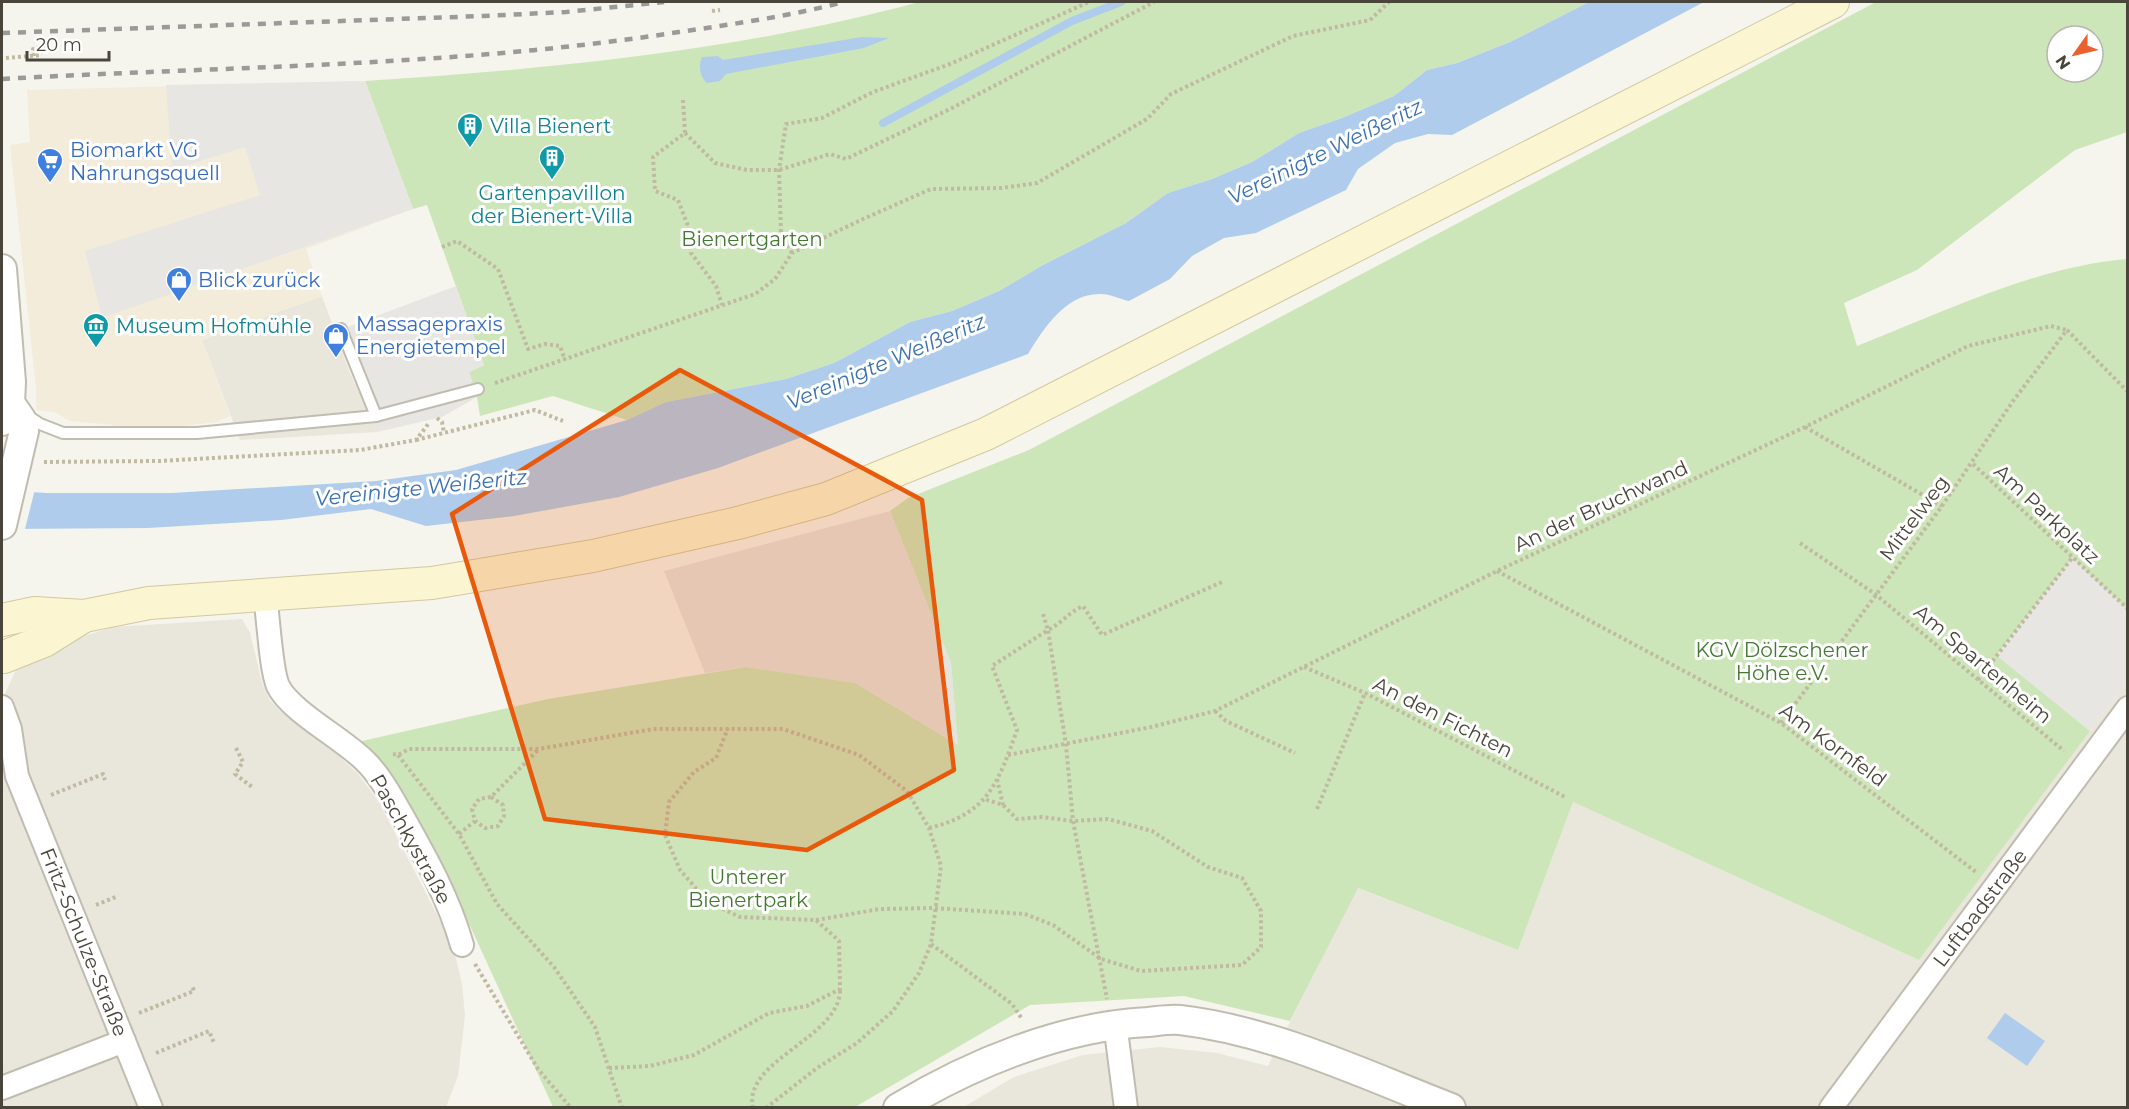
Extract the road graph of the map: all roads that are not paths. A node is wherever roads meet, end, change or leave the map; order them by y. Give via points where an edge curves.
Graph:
1 (1833, 2) edge
2 (2, 269) edge
3 (341, 329) dead end
4 (478, 389) road end
5 (6, 398) edge
6 (376, 416) junction
7 (2, 525) edge
8 (265, 595) junction
9 (84, 616) junction
10 (2, 620) edge
11 (2, 654) edge
12 (2, 707) edge
13 (2127, 708) edge
14 (2, 758) edge
15 (17, 776) junction
16 (462, 945) dead end
17 (1115, 1023) junction
18 (124, 1041) junction
19 (2, 1088) edge
20 (908, 1101) edge
21 (151, 1107) edge
22 (1126, 1107) edge
23 (1451, 1107) edge
24 (1831, 1107) edge

1 - 8 main road via 986,434 826,499 654,542 482,575 381,588
2 - 5 street
3 - 6 lane
4 - 6 lane
5 - 6 lane via 35,421 63,432 197,433
5 - 7 street via 21,419 24,431
8 - 9 main road via 149,603
8 - 16 street, Paschkystraße via 277,684 285,697 367,762 426,858
9 - 10 main road via 34,613
9 - 11 main road via 44,641
12 - 15 street, Fritz-Schulze-Straße via 10,729
13 - 24 street, Luftbadstraße
14 - 15 street, Fritz-Schulze-Straße
15 - 18 street, Fritz-Schulze-Straße
17 - 20 street via 1036,1042
17 - 22 street
17 - 23 street via 1179,1020 1277,1040
18 - 19 street
18 - 21 street, Fritz-Schulze-Straße

